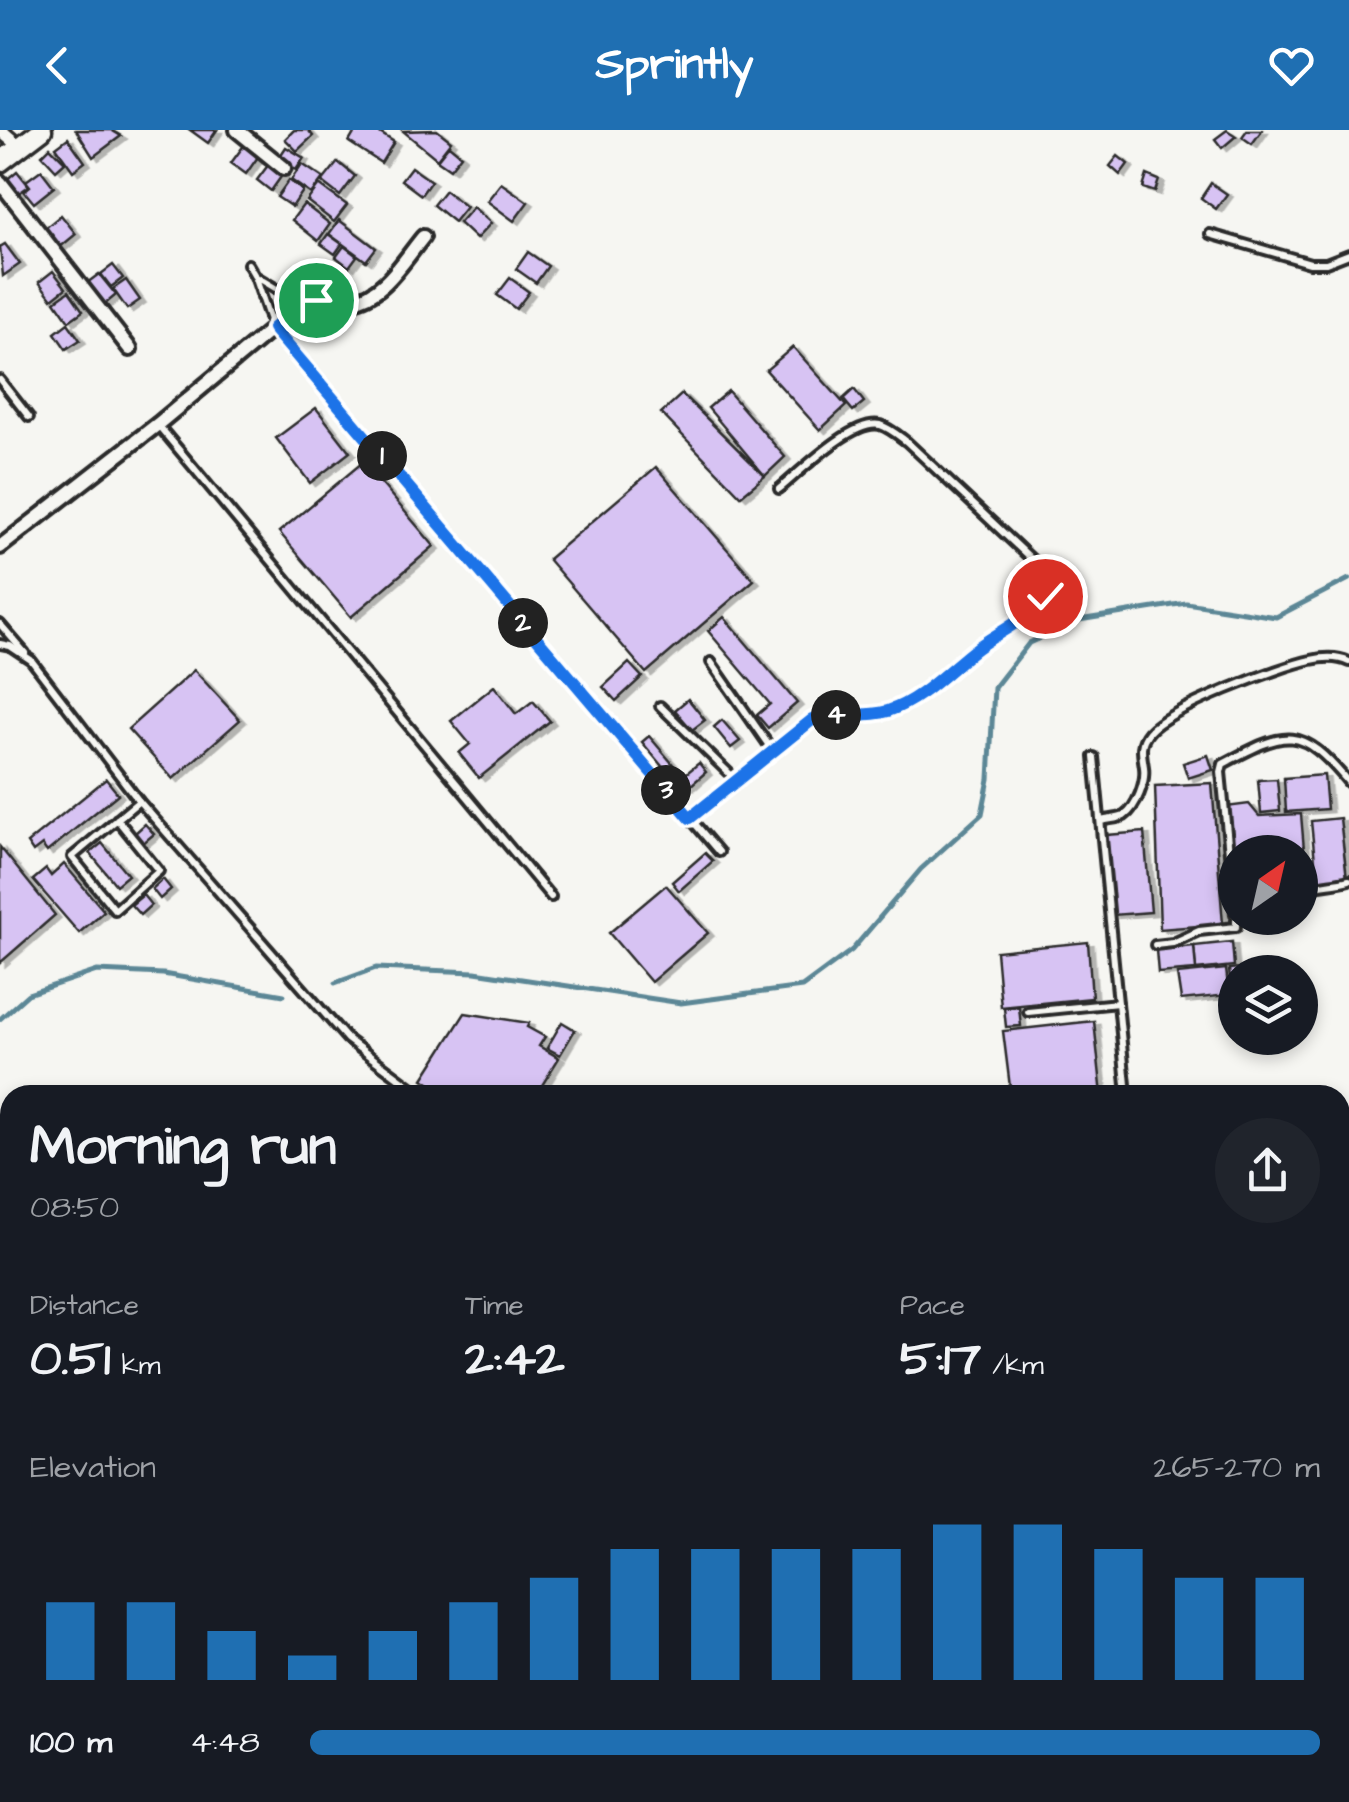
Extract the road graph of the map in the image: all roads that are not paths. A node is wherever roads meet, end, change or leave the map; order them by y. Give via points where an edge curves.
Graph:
1 (0, 130) edge
2 (42, 130) edge
3 (237, 130) edge
4 (20, 147) junction
5 (0, 162) edge
6 (284, 168) dead end
7 (0, 182) edge
8 (1210, 234) dead end
9 (423, 236) dead end
10 (1349, 254) edge
11 (248, 264) dead end
12 (255, 276) junction
13 (302, 304) junction
14 (273, 328) junction
15 (130, 349) dead end
16 (0, 380) edge
17 (29, 417) dead end
18 (158, 424) junction
19 (779, 489) dead end
20 (0, 547) edge
21 (0, 624) edge
22 (0, 644) edge
23 (30, 660) junction
24 (711, 662) dead end
25 (1349, 662) edge
26 (660, 706) dead end
27 (772, 750) junction
28 (1094, 757) dead end
29 (736, 780) junction
30 (1349, 783) edge
31 (139, 801) junction
32 (690, 818) junction
33 (117, 819) junction
34 (1100, 820) junction
35 (1227, 835) edge
36 (719, 852) dead end
37 (1349, 880) edge
38 (1318, 883) edge
39 (551, 897) dead end
40 (1218, 929) edge
41 (1155, 944) dead end
42 (1118, 1003) junction
43 (1028, 1012) dead end
44 (409, 1085) edge
45 (1126, 1085) edge

1 - 4 street
2 - 4 main road
3 - 6 street
4 - 5 main road
7 - 15 street
8 - 10 lane via 1310,263
9 - 13 street via 376,291 352,302
11 - 12 lane
12 - 13 lane
12 - 14 lane
13 - 14 street
14 - 18 street
14 - 32 lane
16 - 17 lane
18 - 20 street
18 - 39 lane
19 - 27 lane via 857,426 876,424 908,442 1043,570 1046,582 1037,607 912,700 870,715 825,714
21 - 23 lane
22 - 23 lane
23 - 31 lane
24 - 27 lane
25 - 34 lane via 1310,660 1230,688 1157,724 1140,750 1145,772 1134,804 1123,816
26 - 29 lane
27 - 29 lane
28 - 34 lane
29 - 32 lane
30 - 35 lane via 1322,750 1300,738 1279,738 1222,764
31 - 33 lane
31 - 44 lane via 347,1039
32 - 36 lane
33 - 33 lane via 72,857 115,910 159,872
34 - 42 lane
37 - 38 lane
40 - 41 lane
42 - 43 lane
42 - 45 lane

